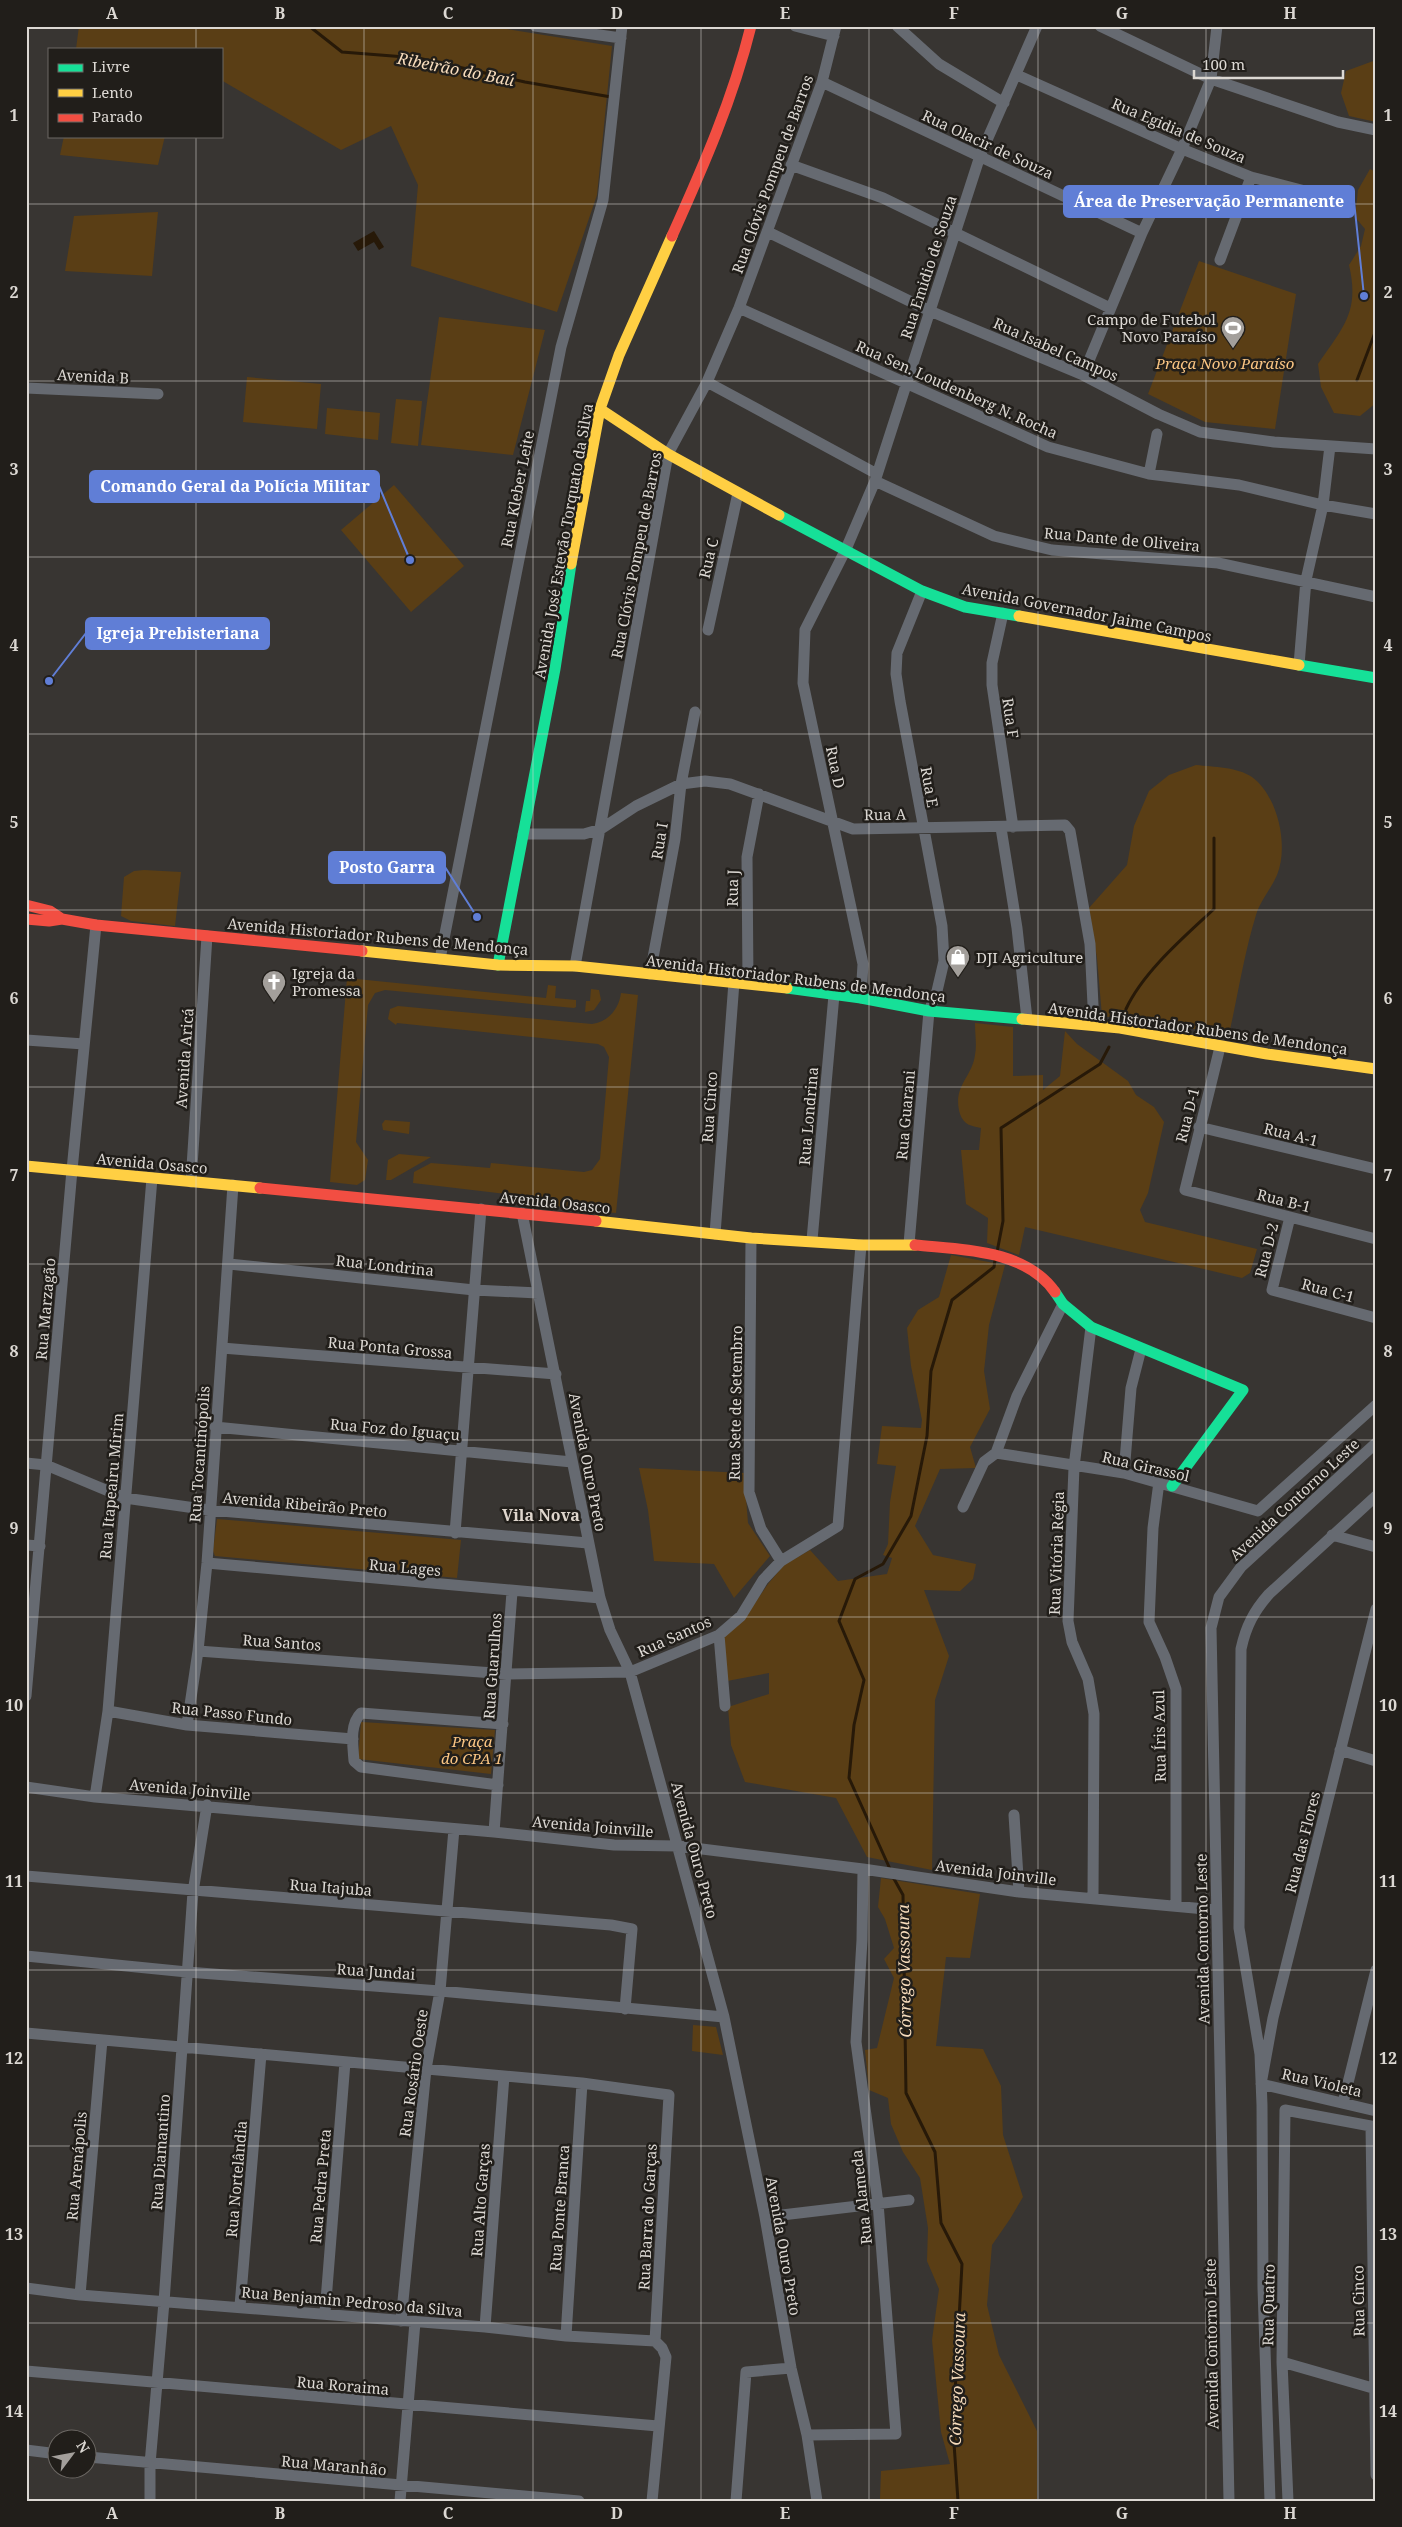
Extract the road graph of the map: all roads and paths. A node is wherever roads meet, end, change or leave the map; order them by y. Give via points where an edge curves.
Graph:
1 (535, 26) edge
2 (751, 26) edge
3 (795, 26) edge
4 (897, 26) edge
5 (1037, 26) edge
6 (1100, 26) edge
7 (1217, 26) edge
8 (835, 31) edge
9 (622, 32) edge
10 (1017, 75) junction
11 (1211, 79) junction
12 (822, 82) junction
13 (1004, 103) junction
14 (1376, 130) edge
15 (1182, 150) junction
16 (980, 156) junction
17 (791, 165) junction
18 (1251, 177) junction
19 (1333, 200) dead end
20 (768, 232) junction
21 (954, 232) junction
22 (1142, 233) junction
23 (1220, 260) dead end
24 (739, 308) junction
25 (1110, 308) junction
26 (930, 311) junction
27 (1083, 375) junction
28 (707, 382) junction
29 (907, 384) junction
30 (26, 388) edge
31 (158, 394) dead end
32 (600, 409) junction
33 (1157, 434) dead end
34 (1330, 446) junction
35 (1376, 449) edge
36 (668, 454) junction
37 (1149, 474) junction
38 (876, 478) junction
39 (738, 493) junction
40 (1323, 505) junction
41 (1376, 514) edge
42 (846, 549) junction
43 (1306, 580) junction
44 (922, 591) junction
45 (1376, 597) edge
46 (1003, 613) junction
47 (708, 630) dead end
48 (1299, 665) junction
49 (1376, 678) edge
50 (695, 712) dead end
51 (681, 784) junction
52 (759, 794) junction
53 (833, 822) junction
54 (922, 828) junction
55 (1007, 828) junction
56 (601, 829) junction
57 (523, 834) junction
58 (26, 905) edge
59 (62, 918) junction
60 (26, 919) edge
61 (96, 925) junction
62 (207, 936) junction
63 (440, 959) junction
64 (498, 965) junction
65 (576, 966) junction
66 (650, 974) junction
67 (734, 982) junction
68 (748, 983) junction
69 (937, 991) joint
70 (834, 995) junction
71 (861, 998) junction
72 (929, 1011) junction
73 (1027, 1019) junction
74 (1094, 1025) junction
75 (26, 1040) edge
76 (84, 1044) junction
77 (1220, 1047) junction
78 (1376, 1069) edge
79 (1199, 1127) junction
80 (26, 1166) edge
81 (1376, 1169) edge
82 (72, 1170) junction
83 (152, 1178) junction
84 (191, 1182) junction
85 (233, 1186) junction
86 (1185, 1190) joint
87 (481, 1209) junction
88 (522, 1213) junction
89 (1290, 1217) junction
90 (715, 1234) junction
91 (752, 1238) junction
92 (1376, 1239) edge
93 (812, 1240) junction
94 (909, 1244) junction
95 (861, 1245) junction
96 (229, 1264) junction
97 (474, 1290) junction
98 (1272, 1290) joint
99 (538, 1293) junction
100 (1063, 1304) junction
101 (1376, 1318) edge
102 (1091, 1327) junction
103 (222, 1348) junction
104 (1141, 1349) junction
105 (468, 1369) junction
106 (556, 1374) junction
107 (1376, 1405) edge
108 (215, 1427) junction
109 (1376, 1443) edge
110 (462, 1450) junction
111 (996, 1453) junction
112 (572, 1462) junction
113 (26, 1463) edge
114 (46, 1465) junction
115 (1074, 1467) junction
116 (1124, 1473) junction
117 (1159, 1482) junction
118 (1172, 1486) junction
119 (1376, 1496) edge
120 (125, 1498) junction
121 (963, 1507) dead end
122 (209, 1510) junction
123 (455, 1533) junction
124 (1332, 1535) junction
125 (588, 1543) junction
126 (26, 1545) edge
127 (40, 1546) junction
128 (1376, 1547) edge
129 (781, 1561) junction
130 (207, 1563) junction
131 (512, 1592) junction
132 (600, 1598) junction
133 (1376, 1610) edge
134 (29, 1624) edge
135 (719, 1635) junction
136 (198, 1651) junction
137 (630, 1672) junction
138 (507, 1674) junction
139 (26, 1696) edge
140 (725, 1706) dead end
141 (108, 1711) junction
142 (503, 1724) junction
143 (187, 1725) junction
144 (353, 1739) junction
145 (1340, 1750) junction
146 (1376, 1761) edge
147 (498, 1785) junction
148 (26, 1787) edge
149 (95, 1797) junction
150 (206, 1806) junction
151 (1014, 1815) dead end
152 (454, 1829) junction
153 (494, 1832) junction
154 (678, 1846) junction
155 (863, 1869) junction
156 (26, 1876) edge
157 (193, 1892) junction
158 (1019, 1892) junction
159 (1093, 1897) junction
160 (1176, 1906) junction
161 (1216, 1910) junction
162 (446, 1911) junction
163 (26, 1956) edge
164 (1376, 1970) edge
165 (187, 1972) junction
166 (440, 1991) junction
167 (625, 2009) junction
168 (724, 2017) junction
169 (26, 2033) edge
170 (102, 2040) junction
171 (183, 2047) junction
172 (261, 2054) junction
173 (345, 2062) junction
174 (426, 2069) junction
175 (504, 2076) junction
176 (582, 2083) junction
177 (1261, 2084) junction
178 (1343, 2103) junction
179 (1376, 2111) edge
180 (1373, 2127) edge
181 (909, 2200) dead end
182 (878, 2203) junction
183 (765, 2217) junction
184 (26, 2288) edge
185 (80, 2295) junction
186 (164, 2302) junction
187 (240, 2306) junction
188 (325, 2313) junction
189 (401, 2321) junction
190 (416, 2322) junction
191 (486, 2327) junction
192 (566, 2336) junction
193 (655, 2341) junction
194 (1282, 2362) junction
195 (791, 2368) junction
196 (26, 2371) edge
197 (157, 2382) junction
198 (1375, 2389) edge
199 (408, 2406) junction
200 (658, 2426) junction
201 (807, 2435) junction
202 (26, 2450) edge
203 (48, 2453) edge
204 (98, 2458) edge
205 (150, 2464) junction
206 (1376, 2475) edge
207 (402, 2486) junction
208 (150, 2501) edge
209 (400, 2501) edge
210 (579, 2501) edge
211 (652, 2501) edge
212 (736, 2501) edge
213 (817, 2501) edge
214 (1230, 2501) edge
215 (1270, 2501) edge
216 (1288, 2501) edge

1 - 9 street
2 - 32 main road, Avenida José Estevão Torquato da Silva via 744,59 718,132 619,355
3 - 8 street
4 - 13 street via 939,64
5 - 10 street, Rua Emidio de Souza
6 - 11 street
7 - 11 street
8 - 12 street, Rua Clóvis Pompeu de Barros
9 - 63 street, Rua Kleber Leite via 603,200 560,347
10 - 13 street, Rua Emidio de Souza
10 - 15 street, Rua Egidia de Souza
11 - 14 street via 1338,122
11 - 15 street
12 - 16 street, Rua Olacir de Souza
12 - 17 street, Rua Clóvis Pompeu de Barros
13 - 16 street, Rua Emidio de Souza
15 - 18 street, Rua Egidia de Souza
15 - 22 street
16 - 21 street, Rua Emidio de Souza
16 - 22 street, Rua Olacir de Souza
17 - 20 street, Rua Clóvis Pompeu de Barros
17 - 21 street via 883,198
18 - 19 street, Rua Egidia de Souza
18 - 23 street
20 - 24 street, Rua Clóvis Pompeu de Barros
20 - 26 street, Rua Isabel Campos
21 - 25 street
21 - 26 street, Rua Emidio de Souza
22 - 25 street
24 - 28 street, Rua Clóvis Pompeu de Barros
24 - 29 street, Rua Sen. Loudenberg N. Rocha
25 - 27 street
26 - 27 street, Rua Isabel Campos
26 - 29 street, Rua Emidio de Souza
27 - 34 street, Rua Isabel Campos via 1200,432
28 - 36 street, Rua Clóvis Pompeu de Barros
28 - 38 street, Rua Dante de Oliveira
29 - 37 street, Rua Sen. Loudenberg N. Rocha via 1048,447
29 - 38 street, Rua Emidio de Souza
30 - 31 street, Avenida B
32 - 36 main road, Avenida Governador Jaime Campos
32 - 57 main road, Avenida José Estevão Torquato da Silva
33 - 37 street
34 - 35 street, Rua Isabel Campos
34 - 40 street
36 - 39 main road, Avenida Governador Jaime Campos
36 - 56 street, Rua Clóvis Pompeu de Barros
37 - 40 street, Rua Sen. Loudenberg N. Rocha via 1239,485
38 - 42 street, Rua Emidio de Souza
38 - 43 street, Rua Dante de Oliveira via 1004,539 1052,550 1218,563
39 - 42 main road, Avenida Governador Jaime Campos
39 - 47 street, Rua C
40 - 41 street, Rua Sen. Loudenberg N. Rocha
40 - 43 street
42 - 44 main road, Avenida Governador Jaime Campos
42 - 53 street, Rua D via 805,630 803,683
43 - 45 street, Rua Dante de Oliveira
43 - 48 street
44 - 46 main road, Avenida Governador Jaime Campos via 965,606
44 - 54 street, Rua E via 902,637 896,664
46 - 48 main road, Avenida Governador Jaime Campos
46 - 55 street, Rua F via 992,663 992,685
48 - 49 main road, Avenida Governador Jaime Campos
50 - 51 street, Rua I
51 - 52 street, Rua A via 705,781 730,784
51 - 56 street, Rua A via 636,806
51 - 66 street, Rua I via 676,839
52 - 53 street, Rua A
52 - 68 street, Rua J via 747,858
53 - 54 street, Rua A via 853,829
53 - 71 street, Rua D via 863,964
54 - 55 street, Rua A
54 - 69 street, Rua E via 942,926 944,961
55 - 73 street
55 - 74 street, Rua A via 1063,824 1069,829 1090,944
56 - 57 street, Rua A via 584,834
56 - 65 street, Rua Clóvis Pompeu de Barros
57 - 64 main road, Avenida José Estevão Torquato da Silva
58 - 59 main road, Avenida Historiador Rubens de Mendonça via 50,911
59 - 60 main road, Avenida Historiador Rubens de Mendonça via 49,921
59 - 61 main road, Avenida Historiador Rubens de Mendonça
61 - 62 main road, Avenida Historiador Rubens de Mendonça
61 - 76 street, Rua Marzagão
62 - 63 main road, Avenida Historiador Rubens de Mendonça
62 - 84 street, Avenida Aricá
63 - 64 main road, Avenida Historiador Rubens de Mendonça
64 - 65 main road, Avenida Historiador Rubens de Mendonça
65 - 66 main road, Avenida Historiador Rubens de Mendonça
66 - 67 main road, Avenida Historiador Rubens de Mendonça
67 - 68 main road, Avenida Historiador Rubens de Mendonça
67 - 90 street, Rua Cinco
68 - 70 main road, Avenida Historiador Rubens de Mendonça
69 - 72 street, Rua Guarani
70 - 71 main road, Avenida Historiador Rubens de Mendonça
70 - 93 street, Rua Londrina
71 - 72 main road, Avenida Historiador Rubens de Mendonça
72 - 73 main road, Avenida Historiador Rubens de Mendonça
72 - 94 street, Rua Guarani
73 - 74 main road, Avenida Historiador Rubens de Mendonça
74 - 77 main road, Avenida Historiador Rubens de Mendonça
75 - 76 street
76 - 82 street, Rua Marzagão
77 - 78 main road, Avenida Historiador Rubens de Mendonça
77 - 79 street, Rua D-1
79 - 81 street, Rua A-1
79 - 86 street, Rua D-1
80 - 82 main road, Avenida Osasco
82 - 83 main road, Avenida Osasco
82 - 114 street, Rua Marzagão
83 - 84 main road, Avenida Osasco
83 - 120 street, Rua Itapeairu Mirim
84 - 85 main road, Avenida Osasco
85 - 87 main road, Avenida Osasco
85 - 96 street, Rua Tocantinópolis
86 - 89 street, Rua B-1
87 - 88 main road, Avenida Osasco
87 - 97 street
88 - 90 main road, Avenida Osasco
88 - 99 street, Avenida Ouro Preto
89 - 92 street, Rua B-1
89 - 98 street, Rua D-2
90 - 91 main road, Avenida Osasco
91 - 93 main road, Avenida Osasco
91 - 129 street, Rua Sete de Setembro via 749,1492 761,1529
93 - 95 main road, Avenida Osasco
94 - 95 main road, Avenida Osasco
94 - 100 main road, Avenida Osasco via 960,1248 1022,1264 1049,1284
95 - 129 street, Rua Santos via 838,1526
96 - 97 street, Rua Londrina
96 - 103 street, Rua Tocantinópolis
97 - 99 street, Rua Londrina
97 - 105 street
98 - 101 street, Rua C-1
99 - 106 street, Avenida Ouro Preto
100 - 102 main road, Avenida Osasco
100 - 111 street via 1017,1396
102 - 104 main road, Avenida Osasco
102 - 115 street, Rua Vitória Régia
103 - 105 street, Rua Ponta Grossa
103 - 108 street, Rua Tocantinópolis
104 - 116 street via 1132,1388
104 - 118 main road, Avenida Osasco via 1243,1390
105 - 106 street, Rua Ponta Grossa
105 - 110 street
106 - 112 street, Avenida Ouro Preto
107 - 118 street, Rua Girassol via 1258,1511
108 - 110 street, Rua Foz do Iguaçu
108 - 122 street, Rua Tocantinópolis
109 - 161 street, Avenida Contorno Leste via 1241,1567 1219,1597 1214,1610 1211,1645
110 - 112 street, Rua Foz do Iguaçu
110 - 123 street
111 - 115 street, Rua Girassol
111 - 121 street via 984,1462
112 - 125 street, Avenida Ouro Preto
113 - 114 street, Avenida Ribeirão Preto
114 - 120 street, Avenida Ribeirão Preto
114 - 127 street, Rua Marzagão
115 - 116 street, Rua Girassol
115 - 159 street, Rua Vitória Régia via 1068,1621 1072,1642 1088,1679 1094,1714
116 - 117 street, Rua Girassol
117 - 118 street, Rua Girassol
117 - 160 street, Rua Íris Azul via 1153,1528 1149,1622 1176,1688
119 - 124 street
120 - 122 street, Avenida Ribeirão Preto
120 - 141 street, Rua Itapeairu Mirim
122 - 123 street, Avenida Ribeirão Preto
122 - 130 street, Rua Tocantinópolis
123 - 125 street, Avenida Ribeirão Preto
124 - 128 street
124 - 177 street via 1256,1608 1246,1626 1241,1649 1239,1928 1256,2028
125 - 132 street, Avenida Ouro Preto
126 - 127 street
127 - 134 street, Rua Marzagão
129 - 135 street, Rua Santos via 763,1580 741,1616
130 - 131 street, Rua Lages
130 - 136 street, Rua Tocantinópolis
131 - 132 street, Rua Lages
131 - 138 street, Rua Guarulhos
132 - 137 street, Avenida Ouro Preto via 610,1630
133 - 145 street, Rua das Flores
134 - 139 street, Rua Marzagão
135 - 137 street, Rua Santos
135 - 140 street
136 - 138 street, Rua Santos
136 - 143 street, Rua Tocantinópolis
137 - 138 street, Rua Santos
137 - 154 street, Avenida Ouro Preto
138 - 142 street, Rua Guarulhos
141 - 143 street, Rua Passo Fundo
141 - 149 street, Rua Itapeairu Mirim
142 - 144 street via 361,1713 356,1719
142 - 147 street, Rua Guarulhos
143 - 144 street, Rua Passo Fundo
144 - 147 street via 354,1761 361,1767
145 - 146 street
145 - 177 street, Rua das Flores via 1273,2018
147 - 153 street, Rua Guarulhos
148 - 149 street, Avenida Joinville
149 - 150 street, Avenida Joinville
150 - 152 street, Avenida Joinville
150 - 157 street, Rua Diamantino
151 - 158 street
152 - 153 street, Avenida Joinville
152 - 162 street, Rua Rosário Oeste
153 - 154 street, Avenida Joinville via 614,1845
154 - 155 street, Avenida Joinville
154 - 168 street, Avenida Ouro Preto
155 - 158 street, Avenida Joinville
155 - 182 street, Rua Alameda via 856,2042
156 - 157 street, Rua Itajuba
157 - 162 street, Rua Itajuba
157 - 165 street, Rua Diamantino
158 - 159 street, Avenida Joinville
159 - 160 street, Avenida Joinville
160 - 161 street, Avenida Joinville
161 - 214 street, Avenida Contorno Leste
162 - 166 street, Rua Rosário Oeste
162 - 167 street, Rua Itajuba via 632,1929
163 - 165 street, Rua Jundai
164 - 178 street
165 - 166 street, Rua Jundai
165 - 171 street, Rua Diamantino
166 - 167 street, Rua Jundai
166 - 174 street, Rua Rosário Oeste
167 - 168 street, Rua Jundai
168 - 183 street, Avenida Ouro Preto
169 - 170 street
170 - 171 street
170 - 185 street, Rua Arenápolis
171 - 172 street
171 - 186 street, Rua Diamantino
172 - 173 street
172 - 187 street, Rua Nortelândia
173 - 174 street
173 - 188 street, Rua Pedra Preta
174 - 175 street
174 - 189 street, Rua Rosário Oeste
175 - 176 street
175 - 191 street, Rua Alto Garças
176 - 192 street, Rua Ponte Branca
176 - 193 street, Rua Barra do Garças via 669,2095
177 - 178 street, Rua Violeta
177 - 215 street
178 - 179 street, Rua Violeta
180 - 194 street, Rua Quatro via 1285,2110
180 - 198 street, Rua Cinco
181 - 182 street
182 - 183 street
182 - 201 street, Rua Alameda via 896,2434
183 - 195 street, Avenida Ouro Preto
184 - 185 street, Rua Benjamin Pedroso da Silva
185 - 186 street, Rua Benjamin Pedroso da Silva
186 - 187 street, Rua Benjamin Pedroso da Silva
186 - 197 street, Rua Diamantino
187 - 188 street, Rua Benjamin Pedroso da Silva
188 - 189 street, Rua Benjamin Pedroso da Silva
189 - 190 street, Rua Benjamin Pedroso da Silva
190 - 191 street, Rua Benjamin Pedroso da Silva
190 - 199 street
191 - 192 street, Rua Benjamin Pedroso da Silva
192 - 193 street, Rua Benjamin Pedroso da Silva
193 - 200 street via 666,2358
194 - 198 street
194 - 216 street, Rua Quatro
195 - 201 street, Avenida Ouro Preto
195 - 212 street via 746,2372
196 - 197 street, Rua Roraima
197 - 199 street, Rua Roraima
197 - 205 street, Rua Diamantino
198 - 206 street, Rua Cinco
199 - 200 street, Rua Roraima
199 - 207 street
200 - 211 street
201 - 213 street, Avenida Ouro Preto
202 - 203 street
204 - 205 street, Rua Maranhão
205 - 207 street, Rua Maranhão
205 - 208 street, Rua Diamantino
207 - 209 street
207 - 210 street, Rua Maranhão

